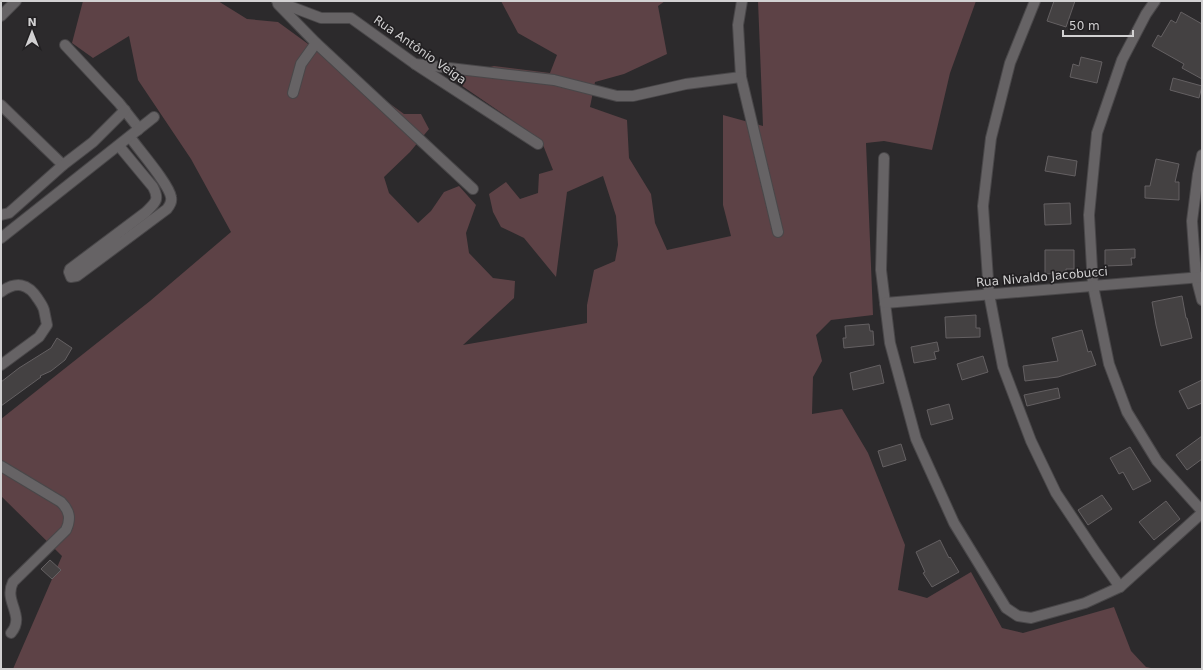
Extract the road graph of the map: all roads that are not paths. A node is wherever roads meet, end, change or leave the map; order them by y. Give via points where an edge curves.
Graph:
1 (742, 1) edge
2 (1035, 1) edge
3 (1155, 1) edge
4 (280, 2) edge
5 (10, 3) edge
6 (1, 16) edge
7 (316, 43) junction
8 (65, 45) dead end
9 (415, 64) junction
10 (741, 77) junction
11 (293, 93) dead end
12 (1, 105) edge
13 (124, 110) junction
14 (154, 117) dead end
15 (134, 134) junction
16 (538, 144) dead end
17 (119, 146) junction
18 (1202, 155) edge
19 (884, 158) dead end
20 (63, 165) junction
21 (473, 189) dead end
22 (1, 215) edge
23 (778, 232) dead end
24 (1, 238) edge
25 (1199, 277) edge
26 (1093, 286) junction
27 (1, 292) edge
28 (989, 294) junction
29 (1202, 300) edge
30 (885, 302) junction
31 (1, 365) edge
32 (1, 466) edge
33 (1202, 512) edge
34 (1120, 587) junction
35 (11, 634) dead end

1 - 10 street via 738,25
2 - 28 street via 1010,63 991,138 983,206
3 - 26 street via 1122,60 1097,133 1089,215
4 - 7 street
4 - 9 street, Rua Antônio Veiga via 321,18 351,18
5 - 6 street
7 - 11 street via 301,64
7 - 21 street
8 - 13 street
9 - 10 street via 554,80 618,96 633,96 686,84
9 - 16 street, Rua Antônio Veiga
10 - 23 street
12 - 20 street
13 - 15 street via 137,126
13 - 20 street via 93,142
14 - 15 street
15 - 17 street
15 - 17 street via 166,186 172,199 170,205 77,276 71,276 70,269 146,212 157,198 153,187
17 - 24 street
18 - 25 street via 1192,222
19 - 30 street via 881,270
20 - 22 street via 9,213
25 - 26 street, Rua Nivaldo Jacobucci
25 - 29 street
26 - 28 street, Rua Nivaldo Jacobucci
26 - 33 street via 1109,364 1127,412 1157,461
27 - 31 street via 17,285 26,286 33,291 44,308 47,325 39,337
28 - 30 street, Rua Nivaldo Jacobucci
28 - 34 street via 1003,367 1031,441 1056,492
30 - 34 street via 890,342 916,439 954,523 1006,608 1018,616 1031,618 1085,603
32 - 35 street via 61,502 70,516 66,530 10,588 17,622
33 - 34 street

